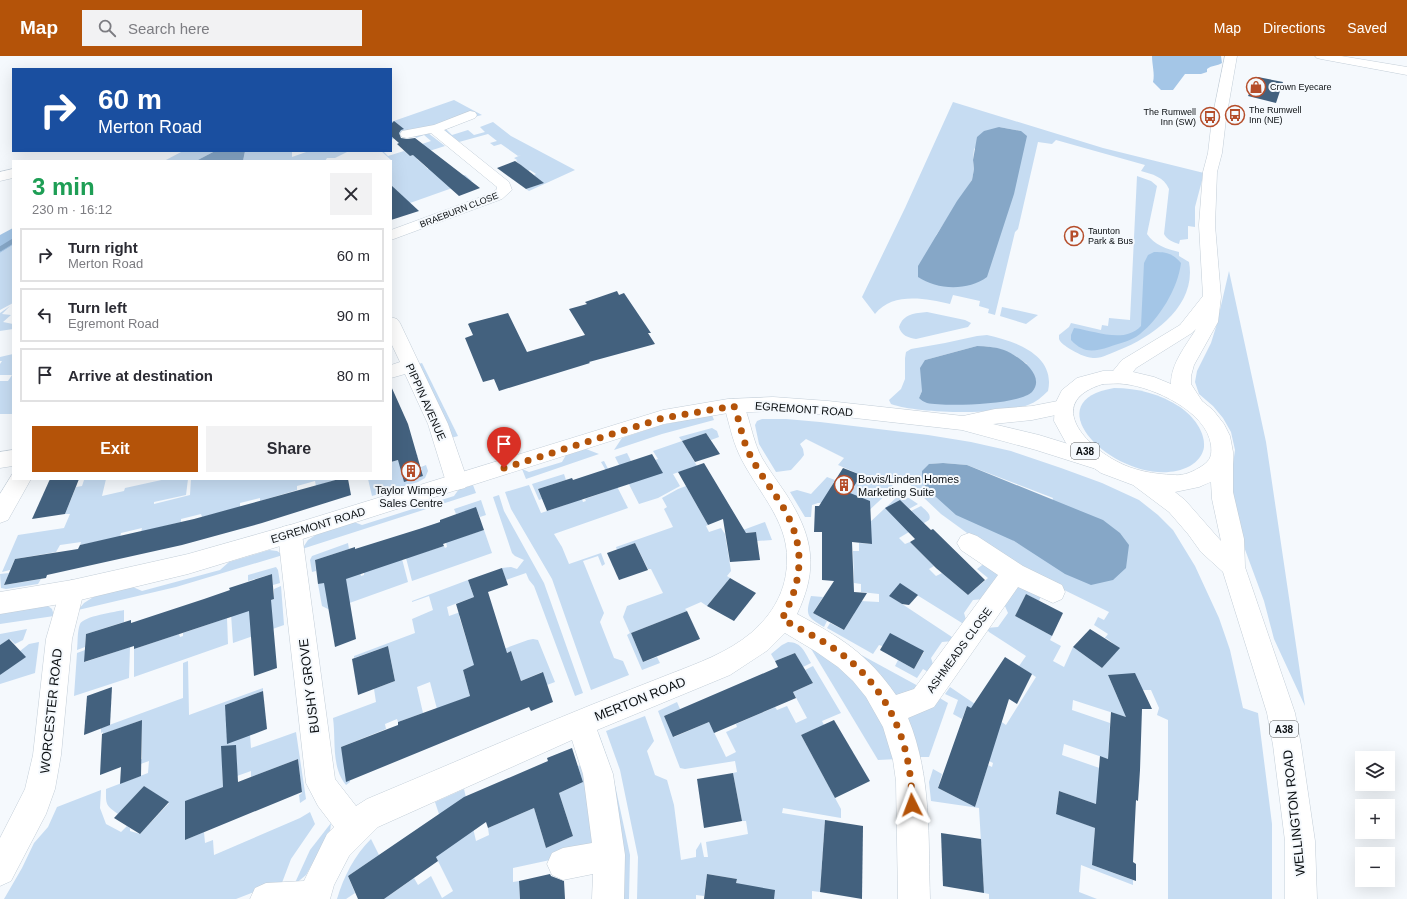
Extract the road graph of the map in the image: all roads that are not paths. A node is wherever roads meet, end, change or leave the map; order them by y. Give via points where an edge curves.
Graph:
1 (1231, 56) edge
2 (1321, 56) edge
3 (1407, 71) edge
4 (470, 115) dead end
5 (434, 129) junction
6 (407, 134) dead end
7 (12, 173) edge
8 (0, 177) edge
9 (392, 235) edge
10 (1212, 297) junction
11 (392, 325) edge
12 (411, 366) junction
13 (392, 372) edge
14 (1118, 377) junction
15 (1192, 403) junction
16 (734, 406) junction
17 (1063, 407) junction
18 (962, 423) junction
19 (12, 458) edge
20 (1221, 458) junction
21 (0, 460) edge
22 (1096, 461) junction
23 (1137, 479) junction
24 (19, 480) edge
25 (457, 482) junction
26 (0, 514) edge
27 (290, 534) junction
28 (969, 543) dead end
29 (1233, 567) junction
30 (1014, 573) junction
31 (72, 591) junction
32 (1053, 592) dead end
33 (0, 603) edge
34 (782, 619) junction
35 (890, 710) junction
36 (580, 723) junction
37 (355, 827) junction
38 (609, 855) junction
39 (563, 864) dead end
40 (0, 870) edge
41 (315, 897) edge
42 (266, 899) edge
43 (608, 899) edge
44 (914, 899) edge
45 (1301, 899) edge

1 - 10 street, WELLINGTON ROAD / A38 via 1210,172 1207,225
2 - 3 street
4 - 5 street
5 - 6 street
5 - 9 street, BRAEBURN CLOSE via 504,185 505,190 497,196
7 - 8 street
10 - 14 street via 1186,329 1129,364
10 - 15 street, WELLINGTON ROAD / A38 via 1209,322 1184,365 1181,376 1182,385
11 - 12 street, PIPPIN AVENUE
12 - 13 street
12 - 25 street, PIPPIN AVENUE via 438,424
14 - 15 street, WELLINGTON ROAD / A38 via 1154,384
14 - 17 street, WELLINGTON ROAD / A38 via 1103,378 1080,385 1072,391
15 - 20 street, WELLINGTON ROAD / A38 via 1216,429 1221,439
16 - 18 street, EGREMONT ROAD via 773,404 828,408
16 - 25 street, EGREMONT ROAD via 663,418
16 - 34 street, MERTON ROAD via 750,454 782,506 797,539 798,576 794,594
17 - 18 street via 1032,414 995,416
17 - 22 street, WELLINGTON ROAD / A38 via 1064,420 1070,434
18 - 22 street
19 - 21 street
20 - 23 street, WELLINGTON ROAD / A38 via 1215,468 1205,476 1192,481 1168,484
20 - 29 street, WELLINGTON ROAD / A38 via 1222,491 1233,547
22 - 23 street, WELLINGTON ROAD / A38
23 - 29 street, WELLINGTON ROAD / A38 via 1177,506 1209,545
24 - 26 street
25 - 27 street, EGREMONT ROAD
27 - 31 street, EGREMONT ROAD via 180,566
27 - 37 street, BUSHY GROVE via 322,783 326,793
28 - 30 street
29 - 45 street, WELLINGTON ROAD / A38 via 1281,713 1300,841
30 - 32 street
30 - 35 street, ASHMEADS CLOSE via 924,698
31 - 33 street, EGREMONT ROAD
31 - 40 street, WORCESTER ROAD via 59,639 47,755 40,789
34 - 35 street via 831,646 858,668
34 - 36 street, MERTON ROAD via 756,646 735,659
35 - 44 street via 902,737 909,762
36 - 37 street, MERTON ROAD via 387,805 367,816
36 - 38 street via 598,774
37 - 41 street, MERTON ROAD via 338,845
38 - 39 street
38 - 43 street
41 - 42 street

